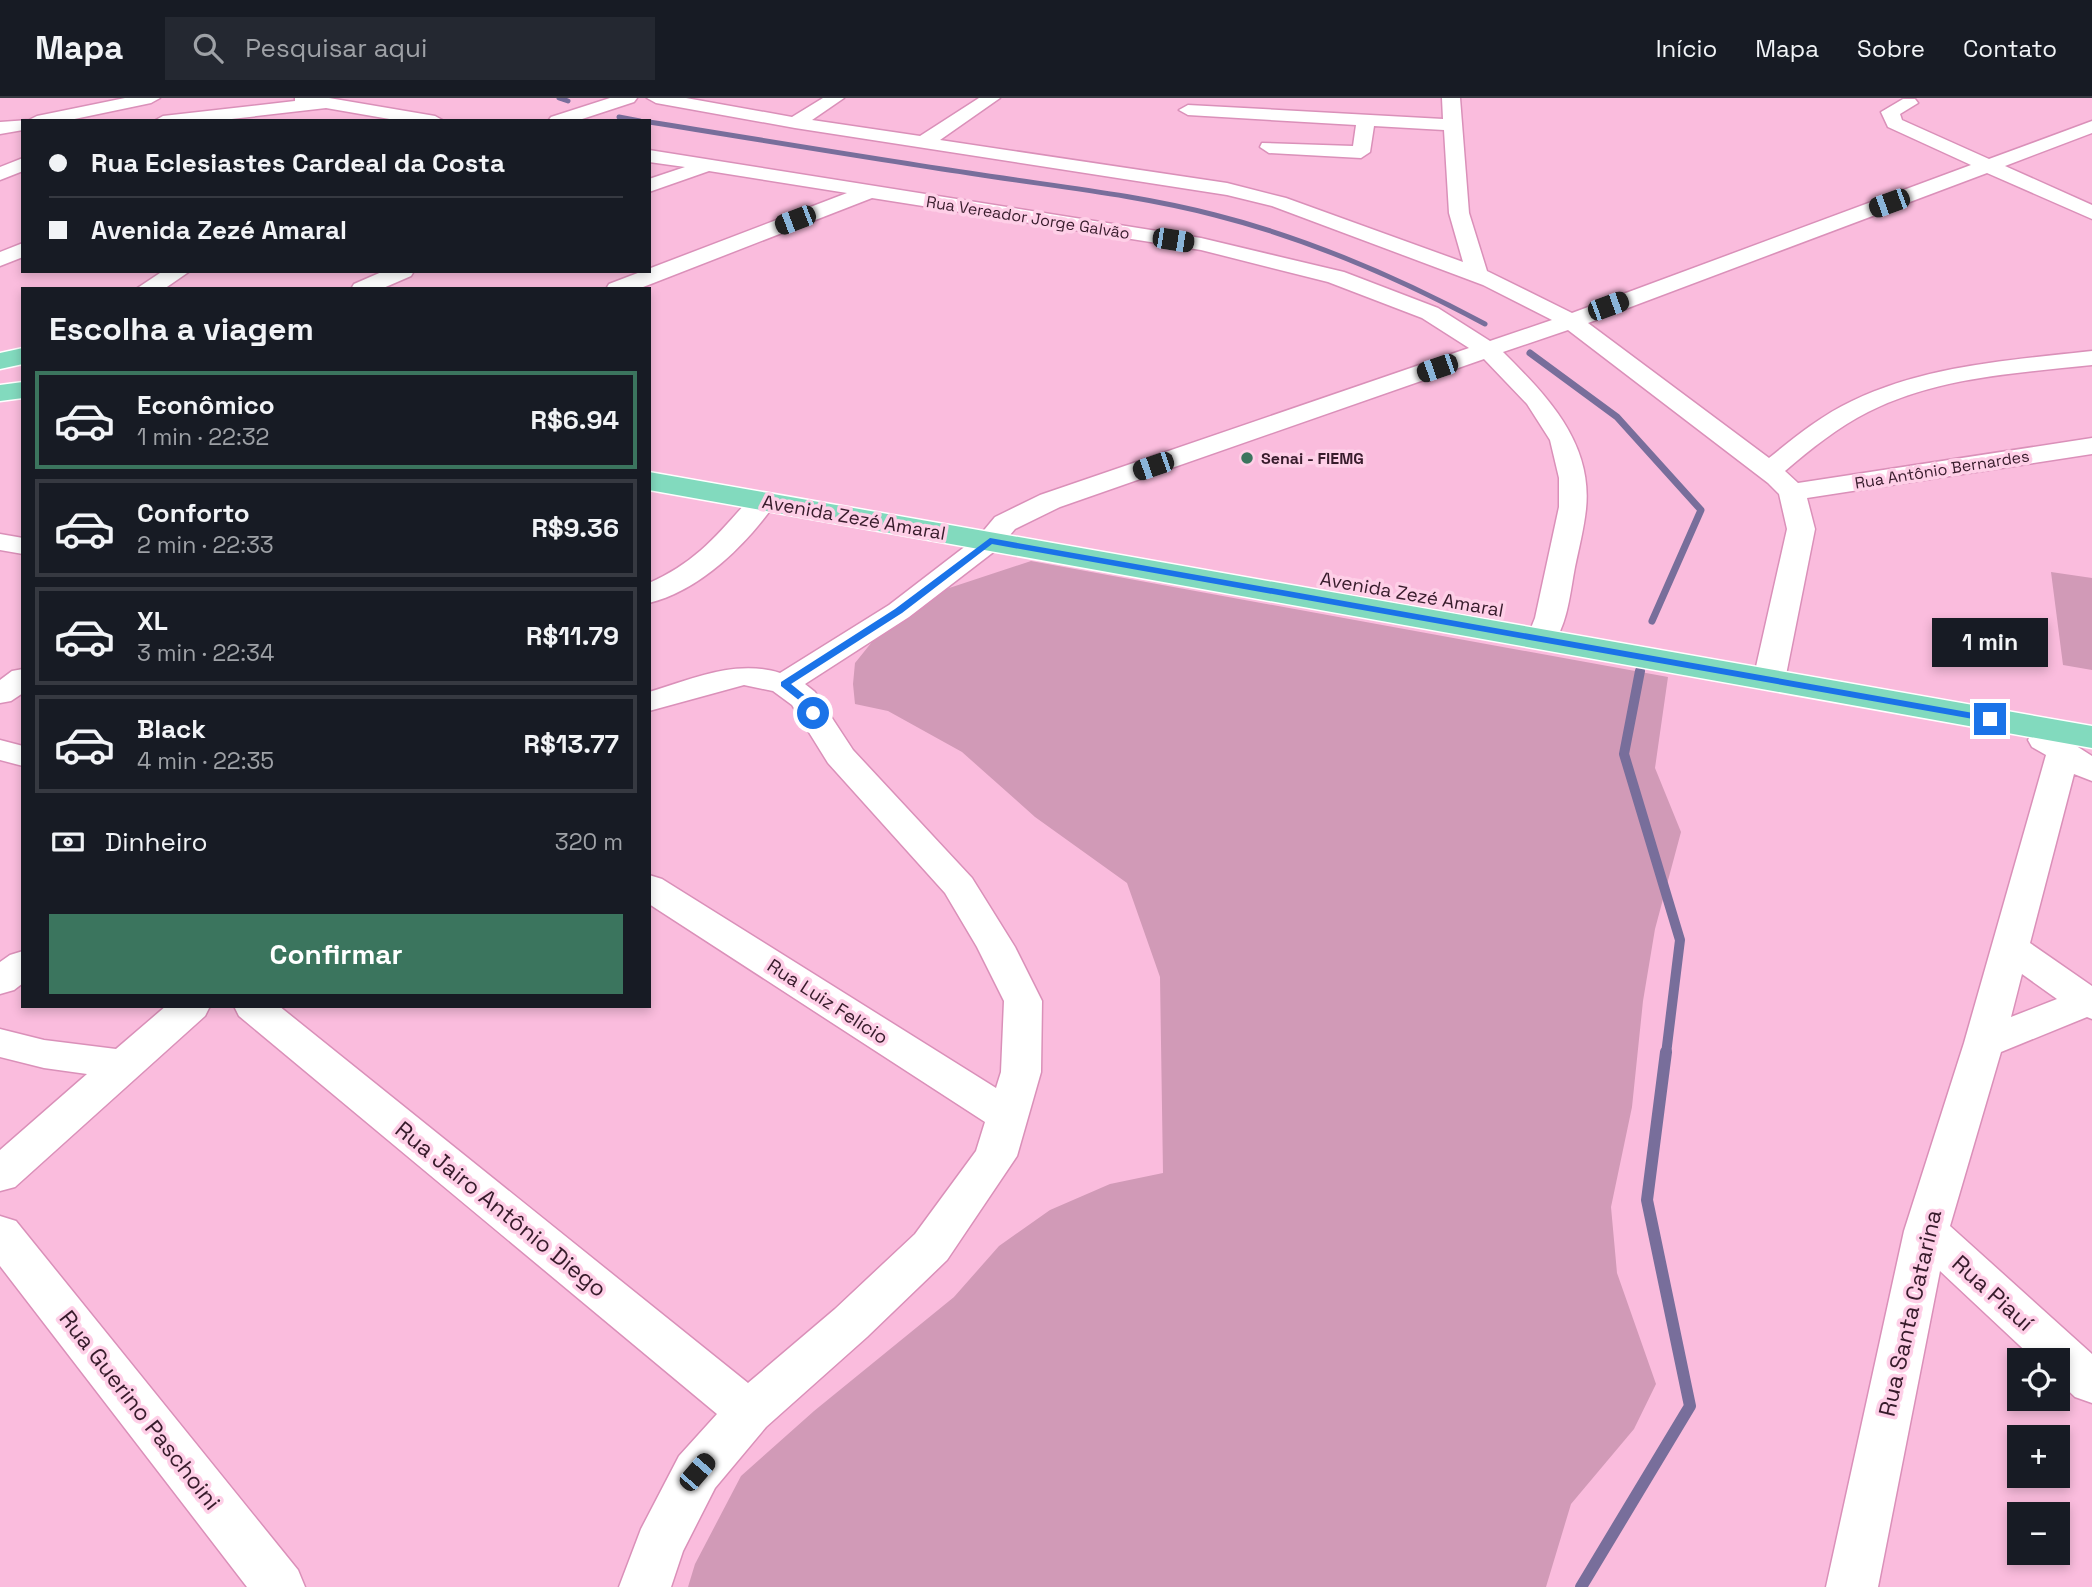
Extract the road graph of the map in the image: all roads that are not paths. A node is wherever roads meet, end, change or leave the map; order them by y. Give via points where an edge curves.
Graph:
1 (151, 98) edge
2 (296, 98) edge
3 (628, 98) edge
4 (656, 98) edge
5 (835, 98) edge
6 (991, 98) edge
7 (1451, 98) edge
8 (326, 103) junction
9 (1909, 103) dead end
10 (1188, 110) dead end
11 (377, 111) junction
12 (47, 119) edge
13 (181, 119) edge
14 (349, 119) edge
15 (423, 119) edge
16 (563, 119) edge
17 (1366, 120) junction
18 (795, 123) junction
19 (21, 124) edge
20 (1452, 125) junction
21 (2092, 127) edge
22 (0, 128) edge
23 (924, 142) junction
24 (1269, 147) dead end
25 (651, 156) edge
26 (21, 165) edge
27 (708, 166) junction
28 (1991, 166) junction
29 (0, 174) edge
30 (651, 185) edge
31 (871, 191) junction
32 (2092, 212) edge
33 (21, 250) edge
34 (0, 260) edge
35 (175, 273) edge
36 (398, 273) edge
37 (1476, 275) junction
38 (151, 287) edge
39 (367, 287) edge
40 (622, 287) edge
41 (1571, 321) junction
42 (1488, 350) junction
43 (2092, 358) edge
44 (2092, 446) edge
45 (651, 461) edge
46 (1769, 471) junction
47 (651, 481) edge
48 (794, 486) junction
49 (1792, 492) junction
50 (763, 501) junction
51 (998, 532) junction
52 (0, 542) edge
53 (21, 546) edge
54 (651, 593) edge
55 (1546, 628) junction
56 (1771, 668) junction
57 (21, 679) edge
58 (784, 684) junction
59 (0, 694) edge
60 (652, 698) edge
61 (2092, 713) edge
62 (2020, 724) joint
63 (0, 750) edge
64 (2082, 753) edge
65 (21, 755) edge
66 (651, 888) edge
67 (2010, 947) junction
68 (21, 965) edge
69 (0, 981) edge
70 (2091, 1002) edge
71 (189, 1008) edge
72 (255, 1008) edge
73 (0, 1043) edge
74 (1984, 1043) junction
75 (124, 1065) junction
76 (1008, 1116) junction
77 (0, 1175) edge
78 (1926, 1231) junction
79 (0, 1233) edge
80 (2092, 1383) edge
81 (749, 1412) junction
82 (279, 1587) edge
83 (645, 1587) edge
84 (1852, 1587) edge

1 - 12 street
2 - 8 street
3 - 16 street
4 - 18 street
5 - 18 street
6 - 23 street
7 - 20 street
8 - 11 street
8 - 13 street
9 - 28 street via 1890,112 1894,123
10 - 17 street
11 - 14 street
11 - 15 street
17 - 20 street
17 - 24 street via 1361,152
18 - 23 street
19 - 22 street
20 - 37 street via 1459,213
21 - 28 street
23 - 37 street via 1227,189 1279,202
25 - 27 street, Rua Vereador Jorge Galvão
26 - 29 street
27 - 30 street
27 - 31 street, Rua Vereador Jorge Galvão
28 - 32 street
28 - 41 street
31 - 40 street
31 - 42 street, Rua Vereador Jorge Galvão via 1200,244 1336,277 1430,313
33 - 34 street
35 - 38 street
36 - 39 street
37 - 41 street
41 - 42 street
41 - 46 street
42 - 51 street via 1051,501
42 - 55 street, Rua Vereador Jorge Galvão via 1537,400 1563,440 1572,478 1573,508
43 - 46 street via 1995,369 1912,386 1860,407
44 - 49 street, Rua Antônio Bernardes
45 - 48 main road, Avenida Zezé Amaral
46 - 49 street
47 - 50 main road, Avenida Zezé Amaral
48 - 50 main road
48 - 51 main road, Avenida Zezé Amaral
49 - 56 street via 1801,529
50 - 51 main road, Avenida Zezé Amaral
50 - 54 street via 707,562
51 - 55 main road, Avenida Zezé Amaral
51 - 58 street via 899,611
52 - 53 street
55 - 56 main road, Avenida Zezé Amaral
56 - 61 main road, Avenida Zezé Amaral
56 - 62 main road, Avenida Zezé Amaral
57 - 59 street
58 - 60 street via 744,676
58 - 76 street via 804,699 840,756 959,886 996,947 1023,1002 1021,1072
62 - 64 street
63 - 65 street
64 - 67 street, Rua Santa Catarina
66 - 76 street, Rua Luiz Felício
67 - 70 street
67 - 74 street, Rua Santa Catarina
68 - 69 street
70 - 74 street
71 - 75 street
72 - 81 street, Rua Jairo Antônio Diego
73 - 75 street
74 - 78 street, Rua Santa Catarina
75 - 77 street
76 - 81 street via 996,1156 931,1247
78 - 80 street, Rua Piauí
78 - 84 street, Rua Santa Catarina
79 - 82 street, Rua Guerino Paschoini
81 - 83 street via 697,1472 659,1546

